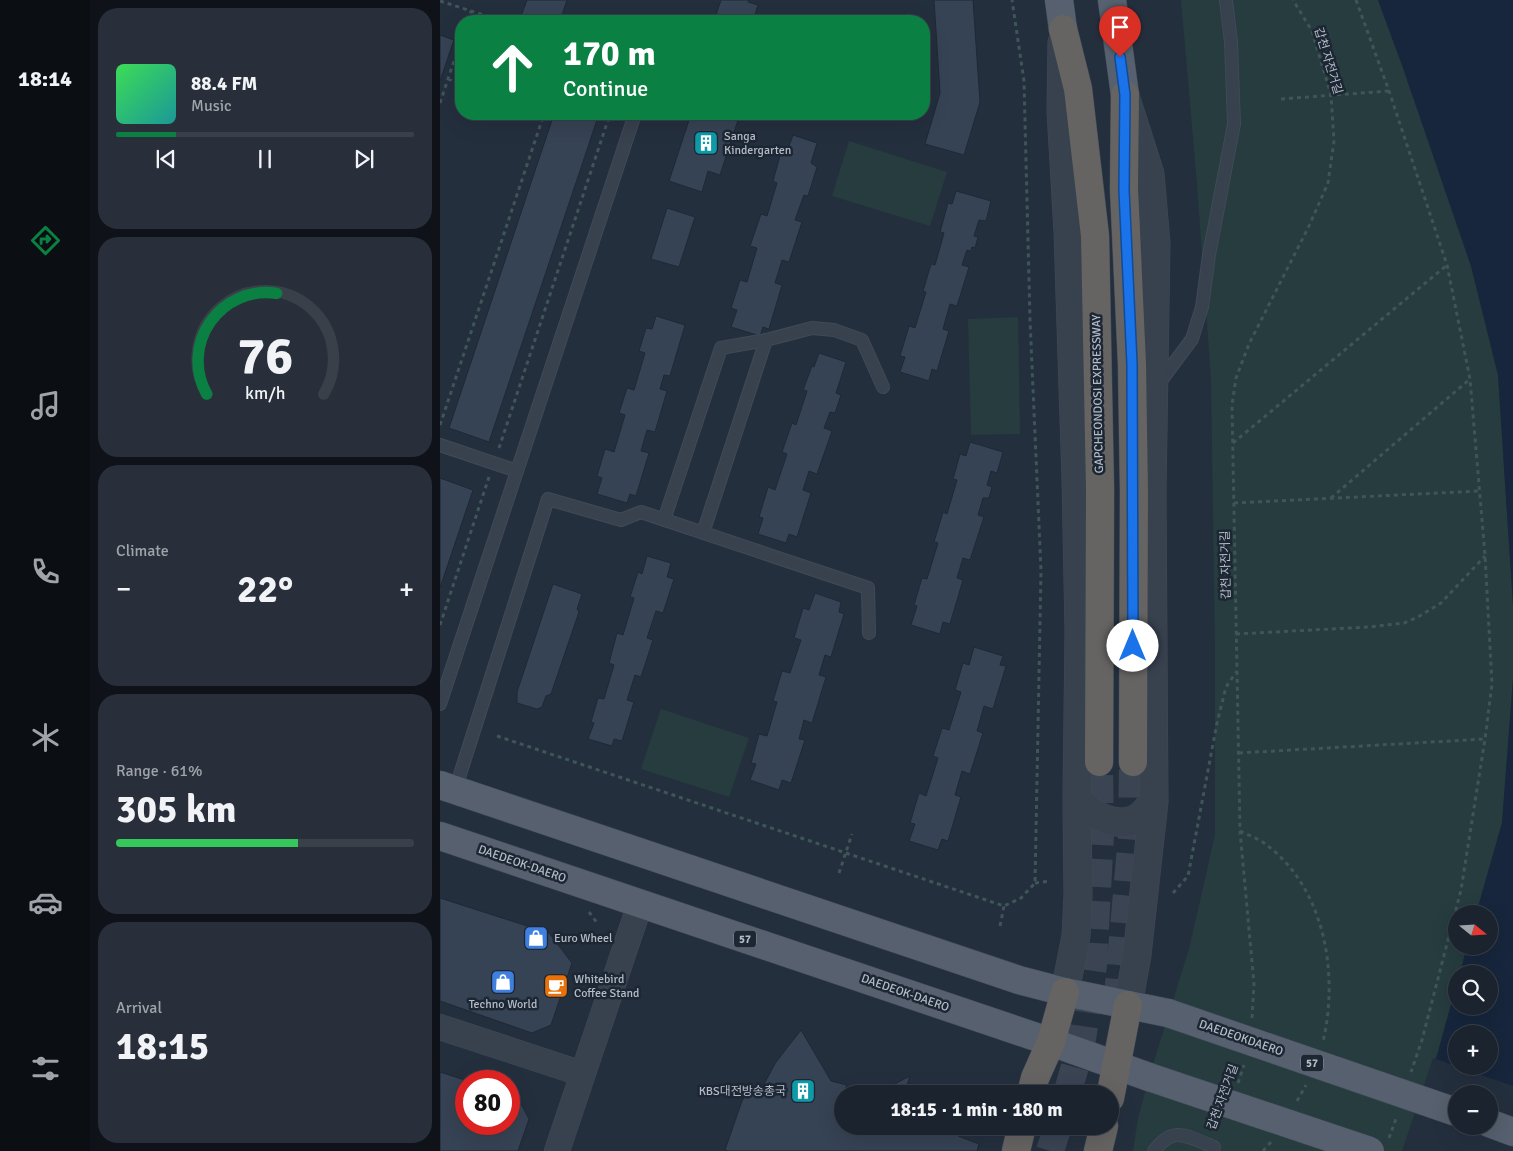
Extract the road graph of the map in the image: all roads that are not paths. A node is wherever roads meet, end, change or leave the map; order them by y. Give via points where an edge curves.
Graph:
1 (1059, 0) edge
2 (1112, 0) edge
3 (1226, 0) edge
4 (1062, 28) junction
5 (1125, 95) junction
6 (633, 120) edge
7 (766, 340) junction
8 (883, 387) dead end
9 (1154, 390) junction
10 (440, 445) edge
11 (517, 471) junction
12 (664, 520) junction
13 (703, 533) junction
14 (869, 633) dead end
15 (440, 704) edge
16 (1100, 762) tunnel mouth
17 (1133, 762) tunnel mouth
18 (448, 787) edge
19 (1077, 799) junction
20 (1154, 802) junction
21 (440, 836) edge
22 (640, 904) junction
23 (1066, 992) junction
24 (1128, 1005) junction
25 (440, 1028) edge
26 (1051, 1042) junction
27 (1115, 1066) junction
28 (583, 1074) junction
29 (1033, 1085) edge
30 (1112, 1085) edge
31 (1448, 1109) edge
32 (1498, 1126) edge
33 (1513, 1132) edge
34 (1020, 1135) edge
35 (1102, 1135) edge
36 (1214, 1146) dead end
37 (1379, 1146) edge
38 (557, 1151) edge
39 (1016, 1151) edge
40 (1098, 1151) edge
41 (1154, 1151) edge

1 - 4 main road
2 - 5 main road
3 - 9 lane via 1234,124 1202,307 1192,339
4 - 16 highway, GAPCHEONDOSI EXPRESSWAY via 1078,89 1095,236 1100,489
4 - 19 street via 1061,111 1077,489
5 - 9 street via 1150,174 1156,243
5 - 17 highway via 1124,190 1133,443
6 - 11 lane
7 - 8 lane via 812,328 834,330 862,340
7 - 12 lane via 722,348
7 - 13 lane
9 - 20 street
10 - 11 lane
11 - 15 lane
12 - 13 lane
12 - 18 lane via 641,512 621,520 548,499
13 - 14 lane via 868,588
18 - 23 main road, 57 via 1019,980
19 - 20 street via 1085,808 1120,823 1138,817
19 - 23 street via 1076,936
20 - 24 street via 1137,955
21 - 22 main road, DAEDEOK-DAERO / 57
22 - 26 main road, DAEDEOK-DAERO / 57
22 - 28 street
23 - 24 main road, 57
23 - 26 highway
24 - 27 highway
24 - 31 main road, DAEDEOKDAERO / 57, bridge via 1168,1014
25 - 28 street
26 - 27 main road, DAEDEOK-DAERO / 57
26 - 29 highway
27 - 30 highway
27 - 37 main road, DAEDEOK-DAERO / 57, bridge
28 - 38 street
32 - 33 main road
34 - 39 highway
35 - 40 highway
36 - 41 lane via 1178,1134 1161,1141

